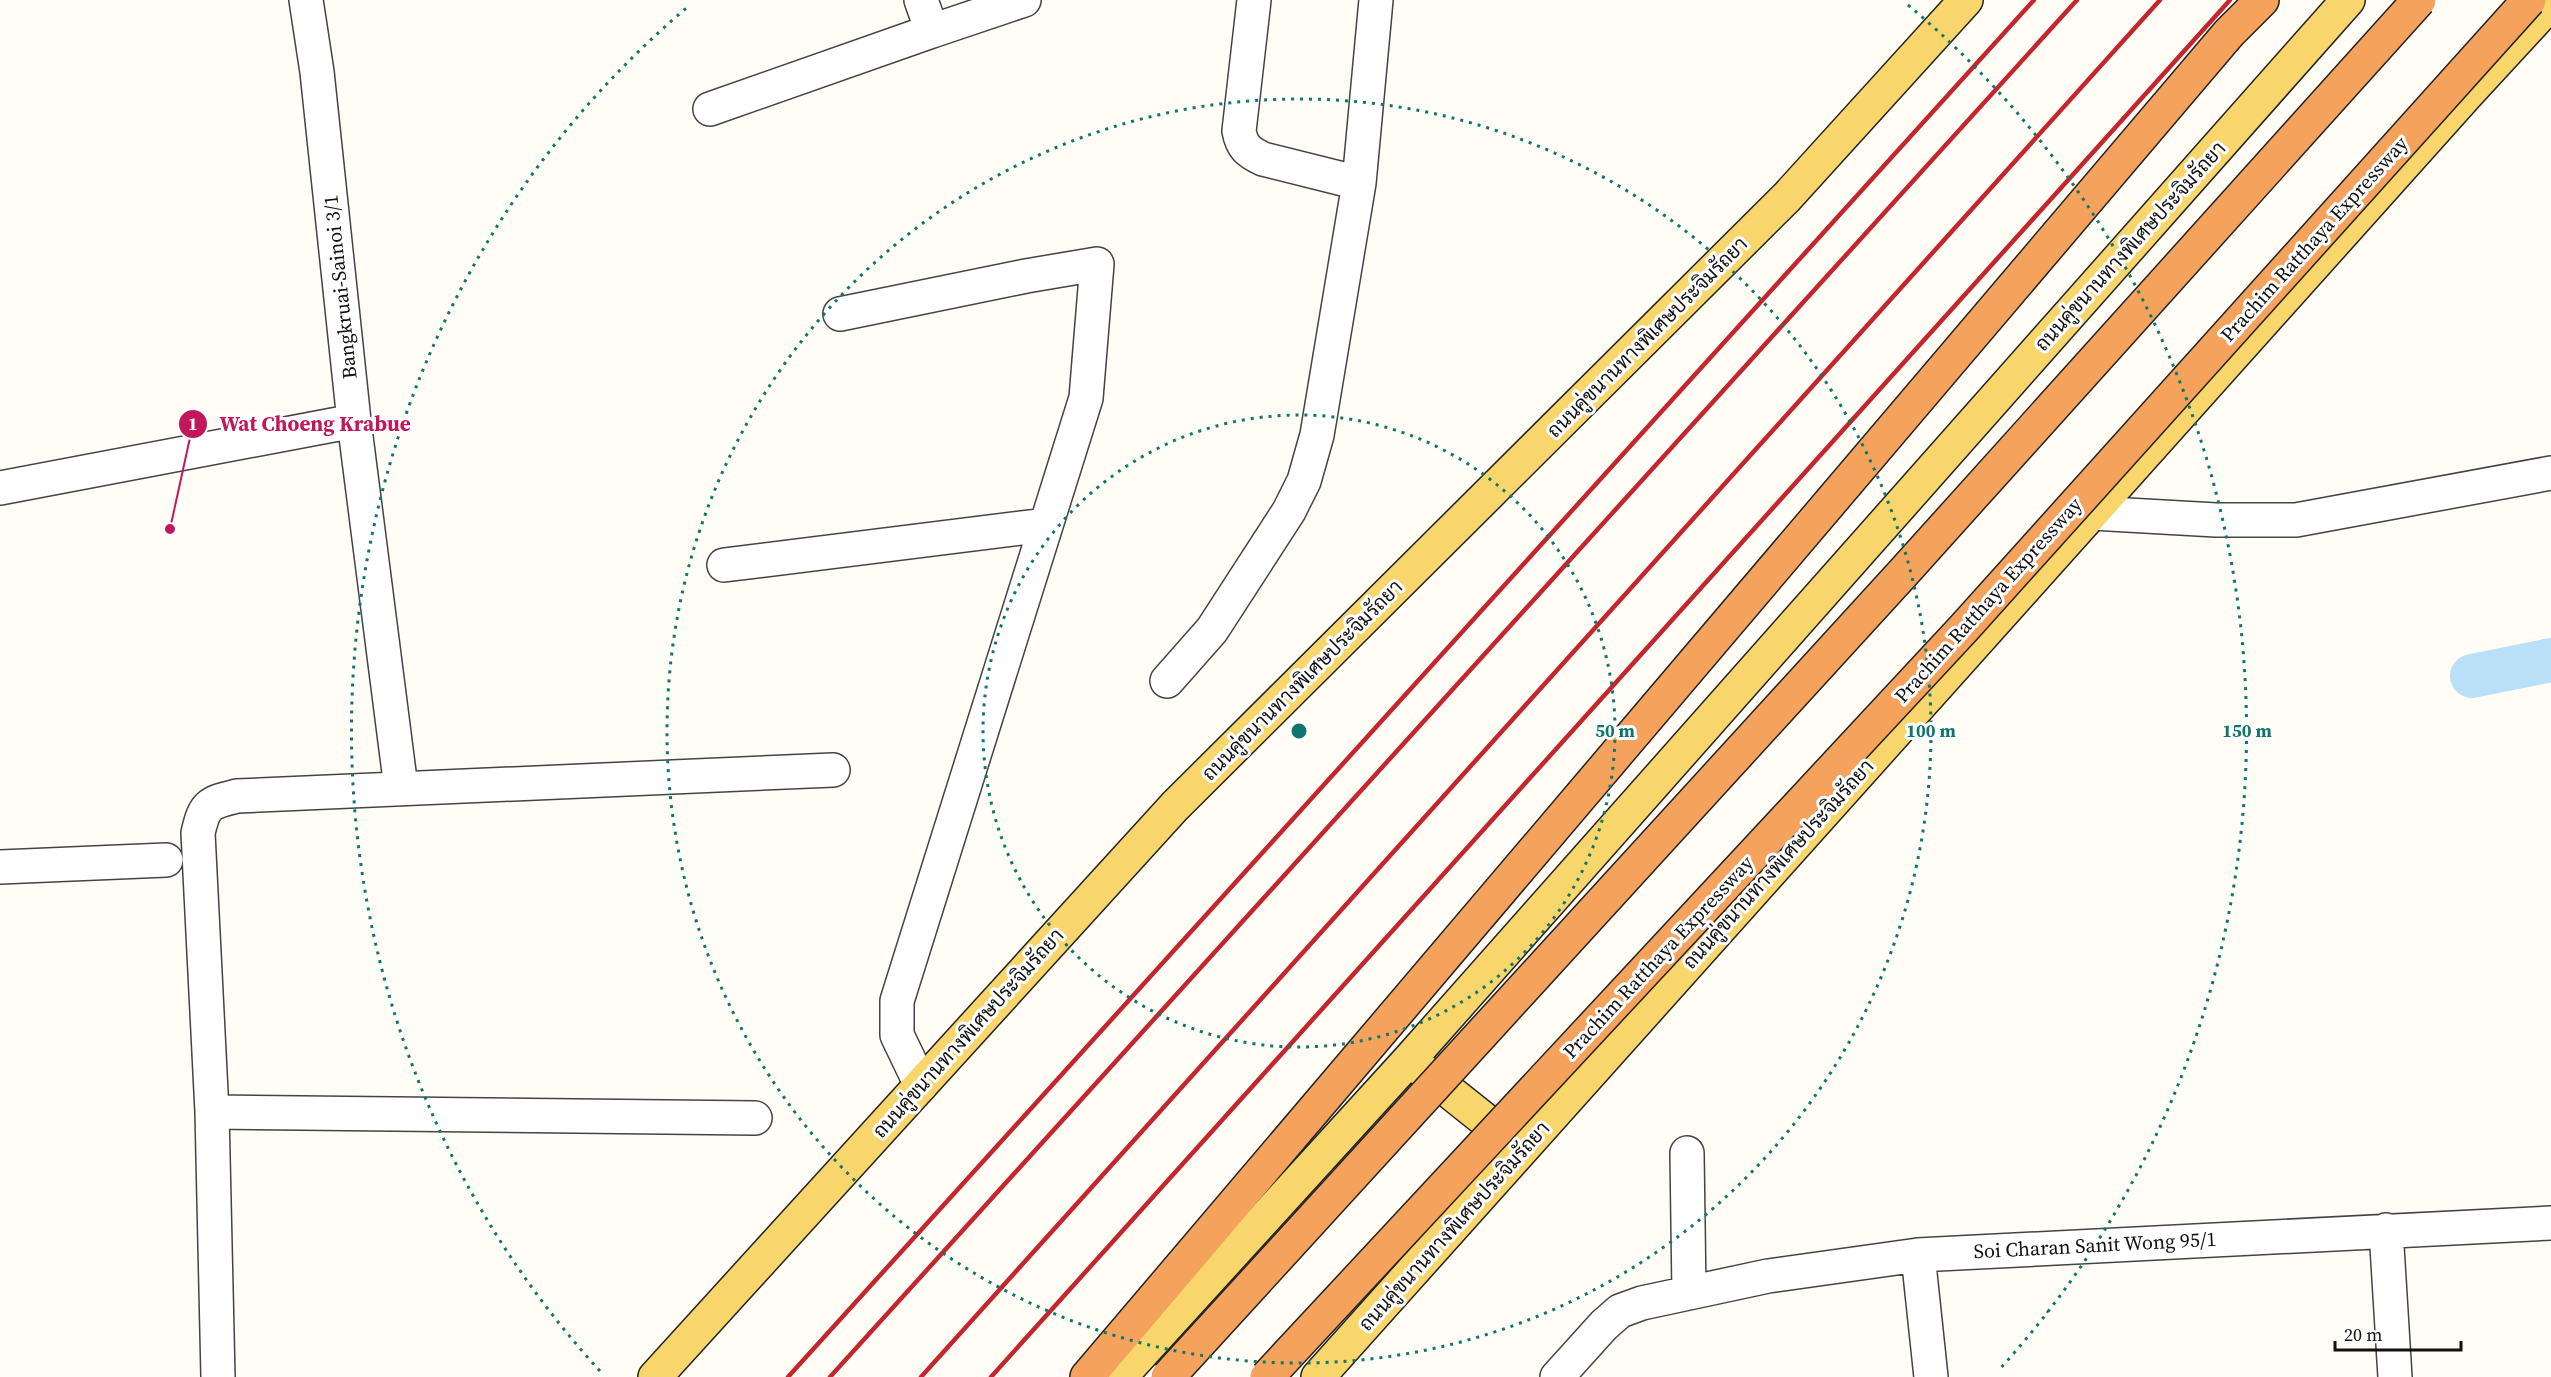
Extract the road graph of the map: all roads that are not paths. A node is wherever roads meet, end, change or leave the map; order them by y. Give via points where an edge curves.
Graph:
1 (306, 0) edge
2 (921, 0) edge
3 (1024, 0) edge
4 (1254, 0) edge
5 (1376, 0) edge
6 (1966, 0) edge
7 (2262, 0) edge
8 (2348, 0) edge
9 (2419, 0) edge
10 (2529, 0) edge
11 (2551, 3) edge
12 (932, 30) junction
13 (710, 109) dead end
14 (1359, 183) junction
15 (840, 314) dead end
16 (354, 421) junction
17 (2551, 474) edge
18 (0, 488) edge
19 (2092, 513) junction
20 (1046, 525) junction
21 (724, 565) dead end
22 (1167, 681) dead end
23 (833, 770) dead end
24 (401, 788) junction
25 (166, 860) dead end
26 (0, 867) edge
27 (1409, 1060) junction
28 (921, 1085) junction
29 (212, 1112) junction
30 (754, 1118) dead end
31 (1522, 1150) junction
32 (1687, 1153) dead end
33 (2551, 1223) edge
34 (2386, 1230) junction
35 (1918, 1255) junction
36 (1689, 1293) junction
37 (218, 1377) edge
38 (655, 1377) edge
39 (1087, 1377) edge
40 (1120, 1377) edge
41 (1168, 1377) edge
42 (1268, 1377) edge
43 (1318, 1377) edge
44 (1557, 1377) edge
45 (1931, 1377) edge
46 (2395, 1377) edge

1 - 16 street, Bangkruai-Sainoi 3/1 via 318,72
2 - 12 street
3 - 12 street
4 - 14 street via 1239,130 1242,145 1263,159
5 - 14 street
6 - 28 main road, ถนนคู่ขนานทางพิเศษประจิมรัถยา via 1787,197 1175,806
7 - 39 highway via 2229,33
8 - 27 main road, ถนนคู่ขนานทางพิเศษประจิมรัถยา
9 - 41 highway, bridge via 1895,582
10 - 42 highway, Prachim Ratthaya Expressway, bridge via 1964,628
11 - 19 main road, ถนนคู่ขนานทางพิเศษประจิมรัถยา
12 - 13 street
14 - 22 street via 1317,435 1304,481 1212,630
15 - 20 street via 1097,264 1086,398
16 - 18 street
16 - 24 street, Bangkruai-Sainoi 3/1
17 - 19 street via 2296,520
19 - 31 main road, ถนนคู่ขนานทางพิเศษประจิมรัถยา
20 - 21 street
20 - 28 street via 897,1001 897,1035
23 - 24 street
24 - 29 street via 237,796 213,802 202,815 198,833
25 - 26 street
27 - 31 main road
27 - 40 main road, ถนนคู่ขนานทางพิเศษประจิมรัถยา
28 - 38 main road, ถนนคู่ขนานทางพิเศษประจิมรัถยา
29 - 30 street
29 - 37 street
31 - 43 main road, ถนนคู่ขนานทางพิเศษประจิมรัถยา
32 - 36 street
33 - 34 street, Soi Charan Sanit Wong 95/1
34 - 35 street, Soi Charan Sanit Wong 95/1
34 - 46 street
35 - 36 street, Soi Charan Sanit Wong 95/1 via 1768,1276
35 - 45 street
36 - 44 street, Soi Charan Sanit Wong 95/1 via 1620,1311

